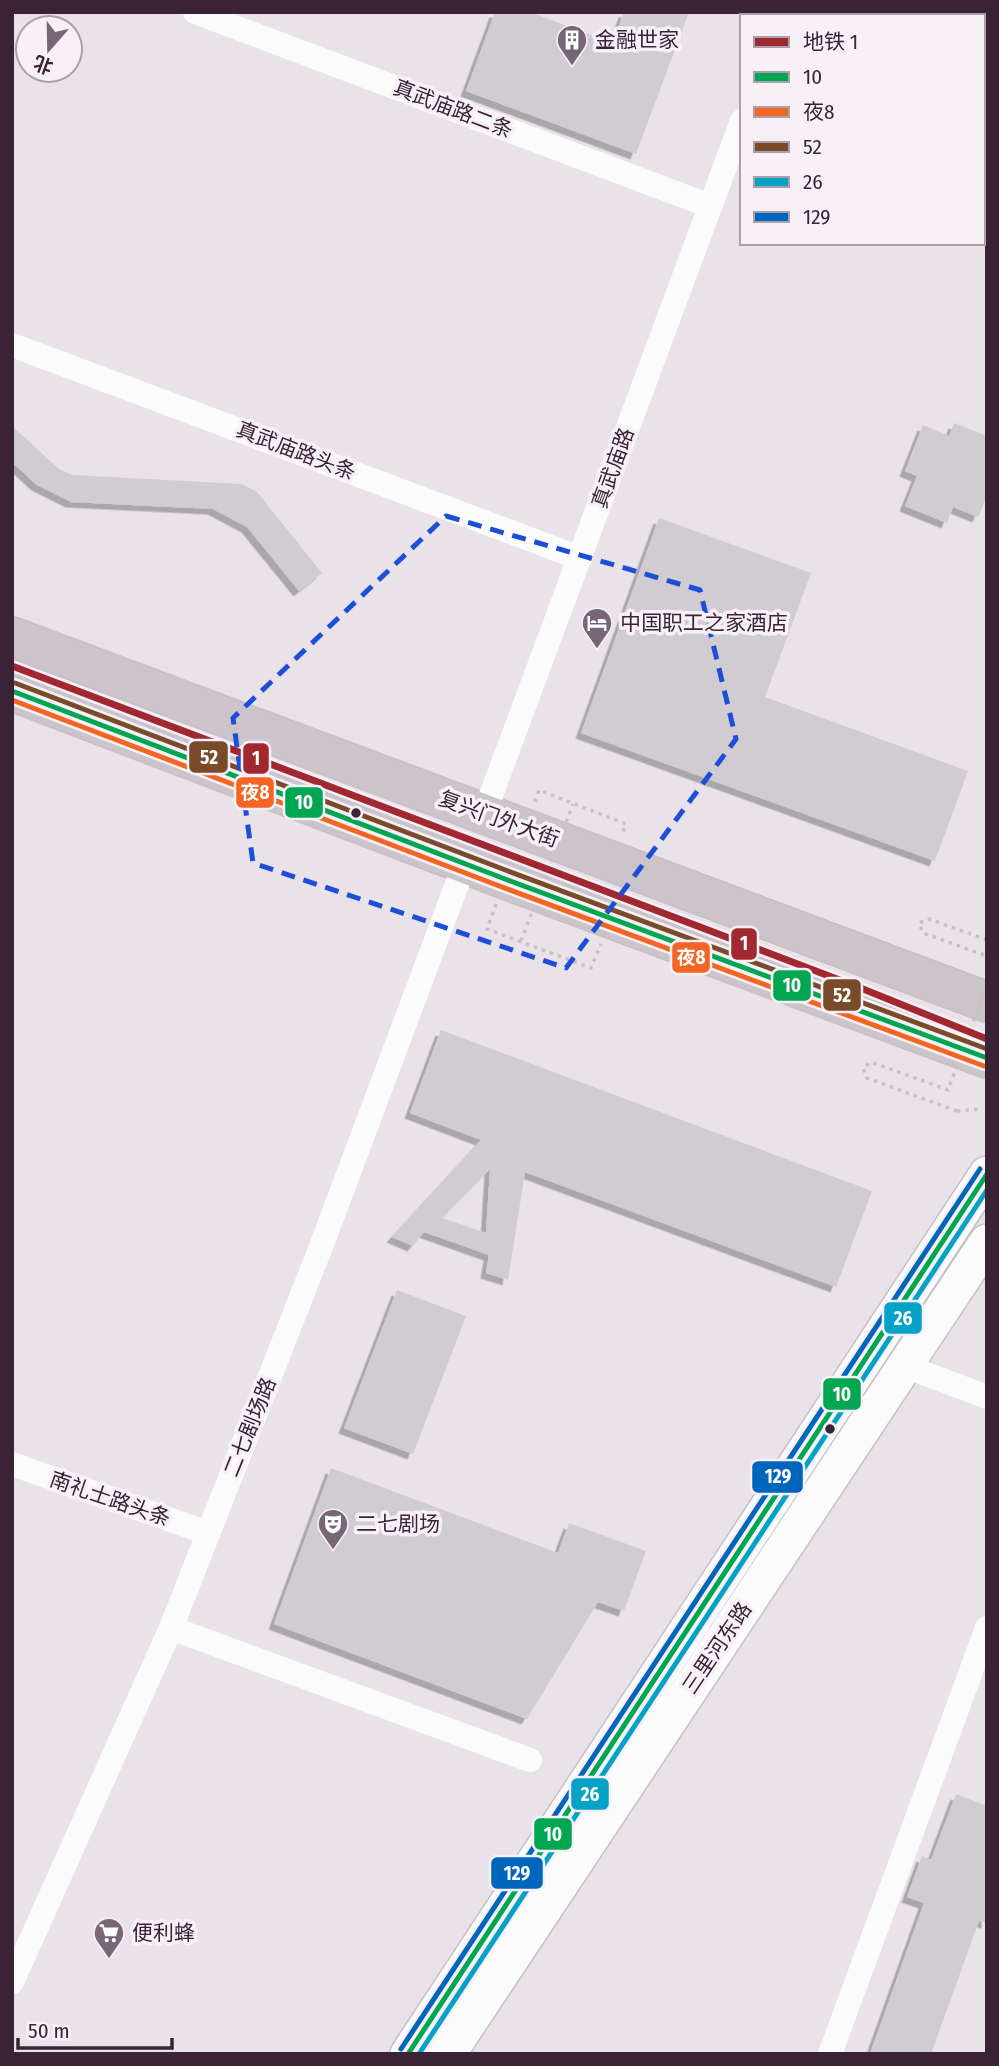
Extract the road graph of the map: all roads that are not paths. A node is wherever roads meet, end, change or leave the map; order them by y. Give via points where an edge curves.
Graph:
1 (195, 12) edge
2 (740, 126) edge
3 (710, 206) junction
4 (12, 345) edge
5 (580, 558) junction
6 (12, 636) edge
7 (12, 691) edge
8 (484, 814) junction
9 (465, 863) junction
10 (987, 1002) edge
11 (987, 1058) edge
12 (987, 1174) edge
13 (987, 1242) edge
14 (905, 1366) junction
15 (987, 1397) edge
16 (12, 1464) edge
17 (208, 1533) junction
18 (171, 1628) junction
19 (987, 1628) edge
20 (530, 1760) dead end
21 (12, 1982) edge
22 (408, 2054) edge
23 (448, 2054) edge
24 (830, 2054) edge

1 - 3 street, 真武庙路二条
2 - 3 street, 真武庙路
3 - 5 street, 真武庙路
4 - 5 street, 真武庙路头条
5 - 8 street, 真武庙路
6 - 8 highway, 复兴门外大街
7 - 9 highway
8 - 10 highway, 复兴门外大街
9 - 11 highway
9 - 17 street, 二七剧场路
12 - 22 main road, 三里河东路
13 - 14 main road, 三里河东路
14 - 15 street
14 - 23 main road, 三里河东路
16 - 17 street, 南礼士路头条
17 - 18 street, 二七剧场路
18 - 20 street
18 - 21 street, 二七剧场路
19 - 24 street

